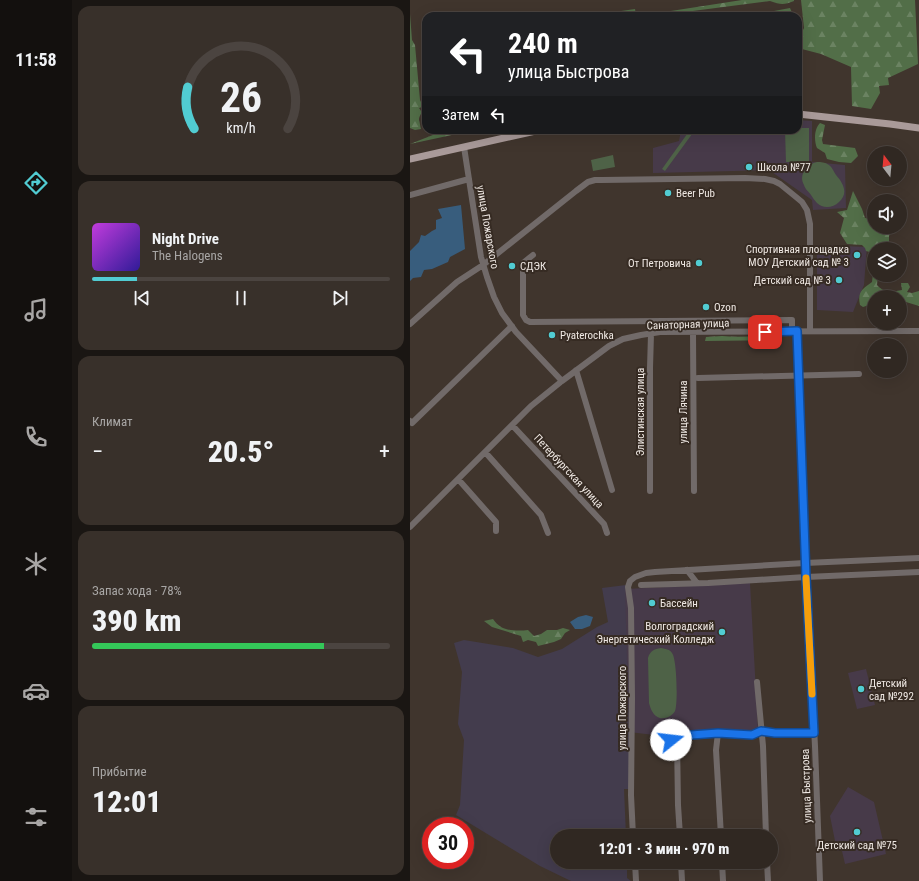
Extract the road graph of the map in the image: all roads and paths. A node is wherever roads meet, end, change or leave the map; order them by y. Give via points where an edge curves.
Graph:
1 (802, 114) edge
2 (919, 128) edge
3 (522, 134) edge
4 (464, 147) junction
5 (410, 159) edge
6 (469, 179) junction
7 (410, 195) edge
8 (534, 255) dead end
9 (483, 265) junction
10 (724, 321) junction
11 (410, 324) edge
12 (512, 326) junction
13 (795, 331) junction
14 (810, 331) junction
15 (919, 331) edge
16 (693, 332) junction
17 (724, 332) junction
18 (651, 334) junction
19 (576, 370) junction
20 (859, 374) dead end
21 (799, 375) junction
22 (698, 378) dead end
23 (562, 381) junction
24 (410, 421) edge
25 (512, 425) junction
26 (485, 452) junction
27 (458, 479) junction
28 (612, 490) dead end
29 (650, 491) dead end
30 (694, 491) dead end
31 (410, 527) edge
32 (496, 531) dead end
33 (548, 533) dead end
34 (607, 533) dead end
35 (919, 558) edge
36 (805, 563) junction
37 (687, 570) junction
38 (919, 572) edge
39 (806, 577) junction
40 (697, 583) junction
41 (641, 585) dead end
42 (757, 682) dead end
43 (761, 731) junction
44 (718, 733) junction
45 (814, 733) junction
46 (633, 829) edge
47 (680, 829) edge
48 (721, 829) edge
49 (766, 829) edge
50 (635, 869) edge
51 (681, 869) edge
52 (722, 869) edge
53 (767, 869) edge
54 (636, 881) edge
55 (682, 881) edge
56 (723, 881) edge
57 (768, 881) edge
58 (820, 881) edge

1 - 2 main road
3 - 4 main road
4 - 5 main road
4 - 6 street, улица Пожарского
6 - 7 street
6 - 9 street, улица Пожарского
8 - 10 street via 523,263 523,315 528,322
9 - 11 street via 457,282
9 - 12 street, улица Пожарского via 494,297
9 - 14 street via 592,181 765,179 776,182 796,196 809,216
10 - 13 street via 792,320
10 - 17 street
12 - 23 street, улица Пожарского
12 - 24 street via 412,423
13 - 14 street, Санаторная улица
13 - 17 street, Санаторная улица
13 - 21 street, улица Быстрова
14 - 15 street, Санаторная улица
16 - 17 street, Санаторная улица
16 - 18 street, Санаторная улица
16 - 30 street, улица Лячина
18 - 19 street, Санаторная улица via 623,339 608,346
18 - 29 street, Элистинская улица
19 - 23 street, Санаторная улица
19 - 28 street
20 - 21 street
21 - 22 street
21 - 36 street, улица Быстрова
23 - 25 street, Санаторная улица
25 - 26 street, Санаторная улица
25 - 34 street, Петербургская улица via 604,524
26 - 27 street, Санаторная улица
26 - 33 street via 541,514
27 - 31 street, Санаторная улица
27 - 32 street via 496,522
35 - 36 street
36 - 37 street
36 - 39 street, улица Быстрова
37 - 40 street
37 - 46 street, улица Пожарского via 646,573 634,577 628,587 631,608
38 - 39 street
39 - 40 street
39 - 45 street, улица Быстрова
40 - 41 street
42 - 43 street
43 - 44 street via 752,735
43 - 45 street
43 - 49 street
44 - 47 street via 691,735 674,740
44 - 48 street via 716,750
45 - 58 street, улица Быстрова
50 - 54 street
51 - 55 street
52 - 56 street
53 - 57 street

